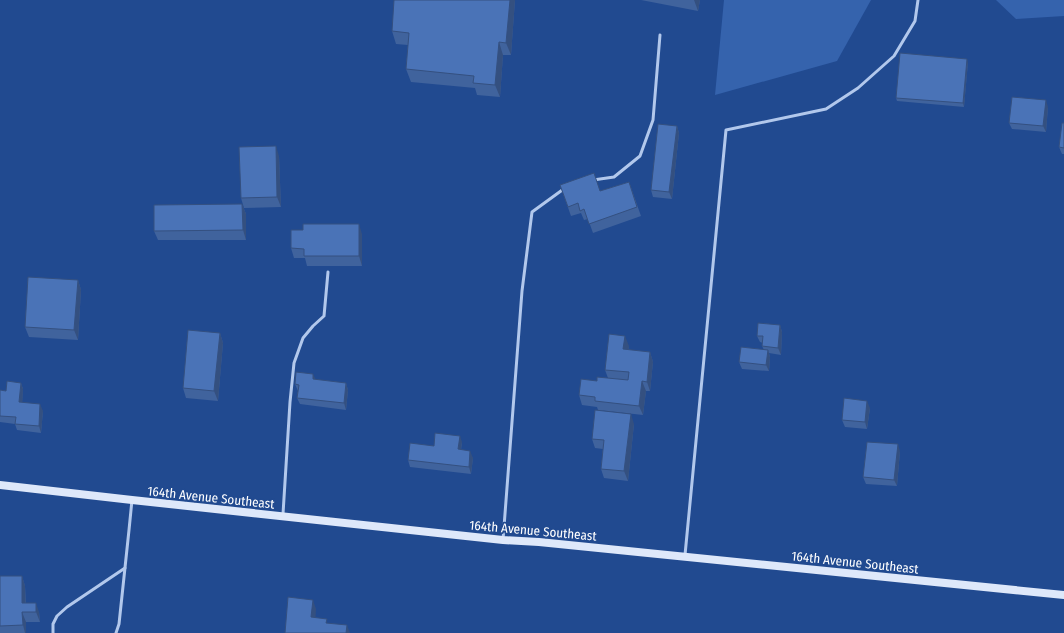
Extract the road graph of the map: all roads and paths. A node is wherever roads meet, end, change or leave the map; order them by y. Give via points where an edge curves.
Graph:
1 (918, 0) edge
2 (660, 35) dead end
3 (592, 180) edge
4 (569, 184) edge
5 (328, 272) dead end
6 (0, 485) edge
7 (132, 500) junction
8 (282, 516) junction
9 (503, 540) junction
10 (685, 557) junction
11 (125, 568) junction
12 (1064, 595) edge
13 (53, 633) edge
14 (116, 633) edge

1 - 10 lane via 916,21 894,56 858,88 826,109 726,130
2 - 3 lane via 653,120 640,156 614,177
4 - 9 lane via 532,212 522,291
5 - 8 lane via 324,316 303,338 294,363
6 - 7 street, 164th Avenue Southeast
7 - 8 street, 164th Avenue Southeast
7 - 11 lane
8 - 9 street, 164th Avenue Southeast
9 - 10 street, 164th Avenue Southeast
10 - 12 street, 164th Avenue Southeast
11 - 13 lane via 57,616 53,624
11 - 14 lane

